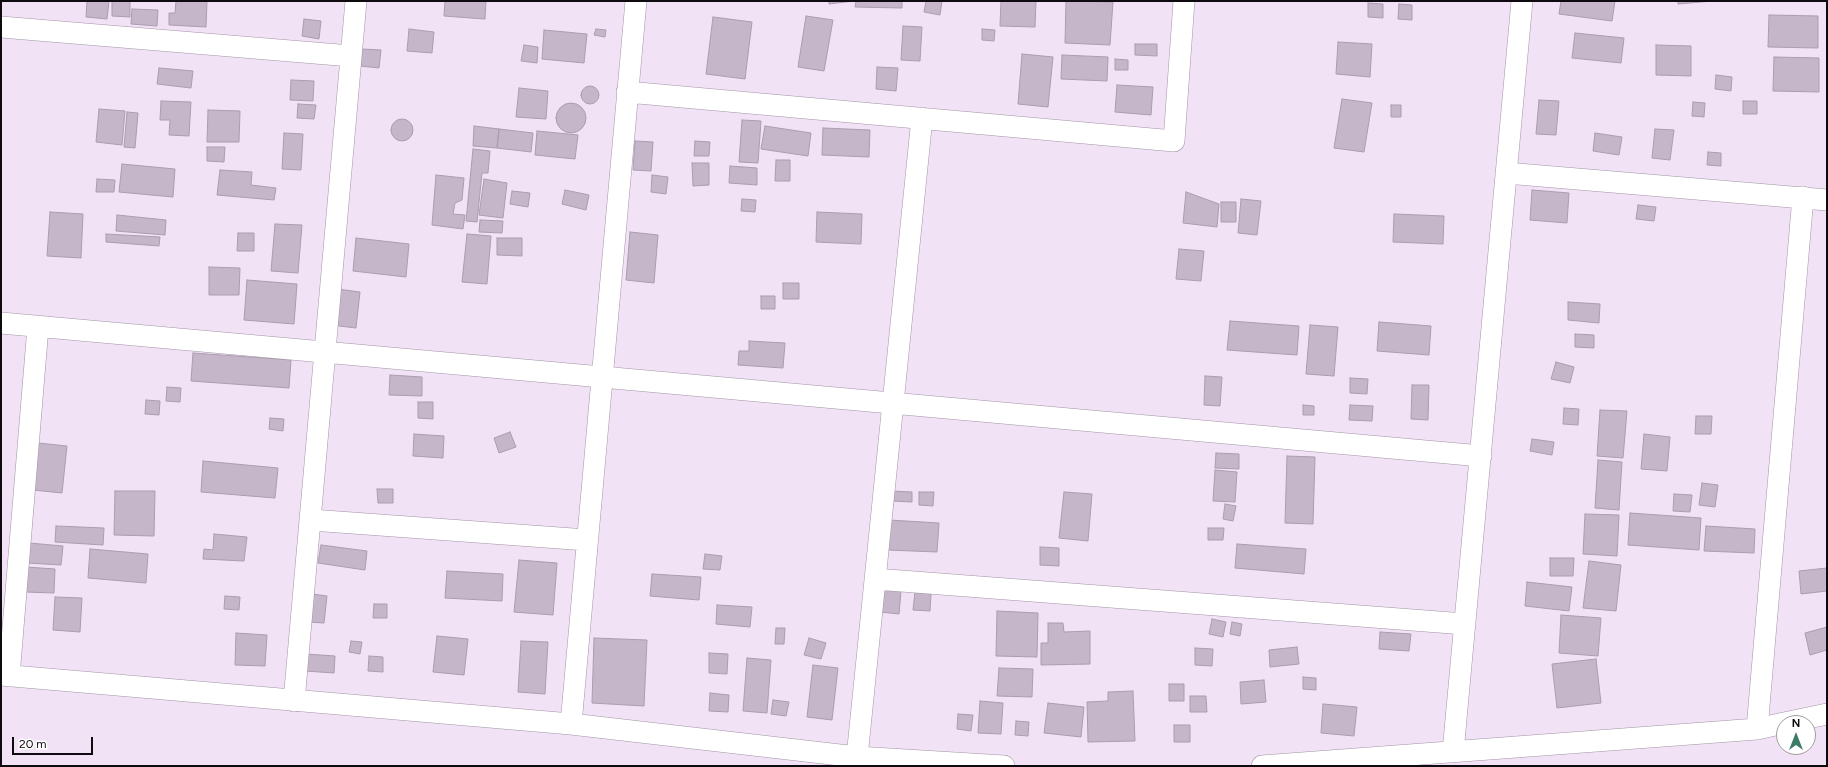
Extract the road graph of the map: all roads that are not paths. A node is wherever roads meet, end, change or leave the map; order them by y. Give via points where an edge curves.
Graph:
1 (356, 1) edge
2 (636, 1) edge
3 (1184, 1) edge
4 (1522, 1) edge
5 (1, 27) edge
6 (351, 56) junction
7 (627, 92) junction
8 (922, 118) junction
9 (1506, 173) junction
10 (1803, 197) junction
11 (1827, 200) edge
12 (1, 323) edge
13 (38, 327) junction
14 (325, 353) junction
15 (602, 377) junction
16 (893, 403) junction
17 (1481, 456) junction
18 (311, 520) junction
19 (587, 540) junction
20 (875, 579) junction
21 (1465, 624) junction
22 (5, 675) edge
23 (294, 702) junction
24 (1827, 714) edge
25 (1816, 716) edge
26 (571, 724) junction
27 (1776, 725) edge
28 (1757, 729) junction
29 (1453, 752) junction
30 (858, 762) edge
31 (1004, 766) edge
32 (1262, 766) edge

1 - 6 street
2 - 7 street
3 - 8 street via 1174,141
4 - 9 street
5 - 6 street
6 - 14 street
7 - 8 street
7 - 15 street
8 - 16 street
9 - 10 street
9 - 17 street
10 - 11 street
10 - 28 street
12 - 13 street
13 - 14 street
13 - 22 street
14 - 15 street
14 - 18 street
15 - 16 street
15 - 19 street
16 - 17 street
16 - 20 street
17 - 21 street
18 - 19 street
18 - 23 street
19 - 26 street
20 - 21 street
20 - 30 street
21 - 29 street
22 - 23 street
23 - 26 street
24 - 25 street
26 - 30 street
27 - 28 street
28 - 29 street
29 - 32 street
30 - 31 street

